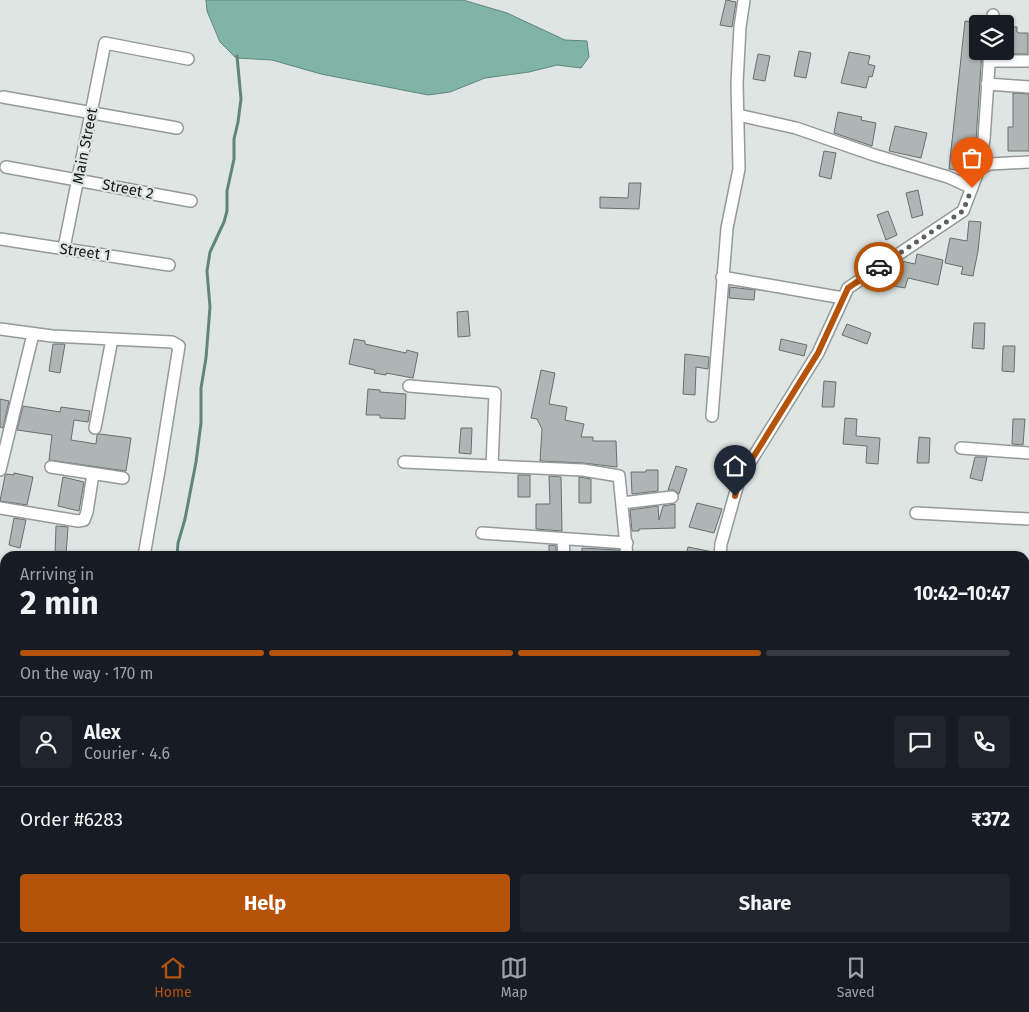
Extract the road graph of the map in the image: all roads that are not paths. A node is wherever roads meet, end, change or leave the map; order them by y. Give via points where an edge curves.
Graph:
1 (744, 0) edge
2 (188, 59) dead end
3 (1014, 59) edge
4 (989, 60) edge
5 (1029, 61) edge
6 (988, 84) junction
7 (1029, 87) edge
8 (2, 97) dead end
9 (91, 112) junction
10 (738, 115) junction
11 (177, 128) dead end
12 (1029, 162) edge
13 (6, 167) dead end
14 (979, 169) junction
15 (78, 180) junction
16 (972, 188) junction
17 (191, 201) dead end
18 (0, 239) edge
19 (64, 248) junction
20 (169, 265) dead end
21 (722, 277) junction
22 (843, 298) junction
23 (0, 329) edge
24 (33, 334) junction
25 (112, 339) junction
26 (409, 386) dead end
27 (712, 416) dead end
28 (95, 428) dead end
29 (961, 448) dead end
30 (1029, 453) edge
31 (404, 462) dead end
32 (492, 466) junction
33 (51, 467) dead end
34 (0, 470) edge
35 (93, 474) junction
36 (123, 478) dead end
37 (672, 497) dead end
38 (622, 503) junction
39 (0, 508) edge
40 (916, 513) dead end
41 (1029, 519) edge
42 (482, 533) dead end
43 (563, 539) junction
44 (627, 543) junction
45 (145, 551) edge
46 (564, 551) edge
47 (627, 551) edge
48 (720, 551) edge

1 - 10 street via 739,46
2 - 9 street, Main Street via 105,43
3 - 5 street
4 - 6 street
6 - 7 street
6 - 14 street
8 - 9 street
9 - 11 street
9 - 15 street, Main Street
10 - 16 street via 796,128 948,177
10 - 21 street via 739,169 726,228
12 - 14 street via 990,164
13 - 15 street, Street 2
14 - 16 street
15 - 17 street, Street 2
15 - 19 street, Main Street
16 - 22 street via 963,211 848,288
18 - 19 street, Street 1
19 - 20 street, Street 1
21 - 22 street
21 - 27 street
22 - 48 street via 818,353 739,480
23 - 24 street
24 - 25 street
24 - 34 street
25 - 28 street
25 - 45 street via 172,342 179,346
26 - 32 street via 495,393
29 - 30 street
31 - 32 street
32 - 38 street via 583,470 619,476
33 - 35 street
35 - 36 street
35 - 39 street via 84,520
37 - 38 street
38 - 44 street
40 - 41 street
42 - 43 street
43 - 44 street
43 - 46 street
44 - 47 street

